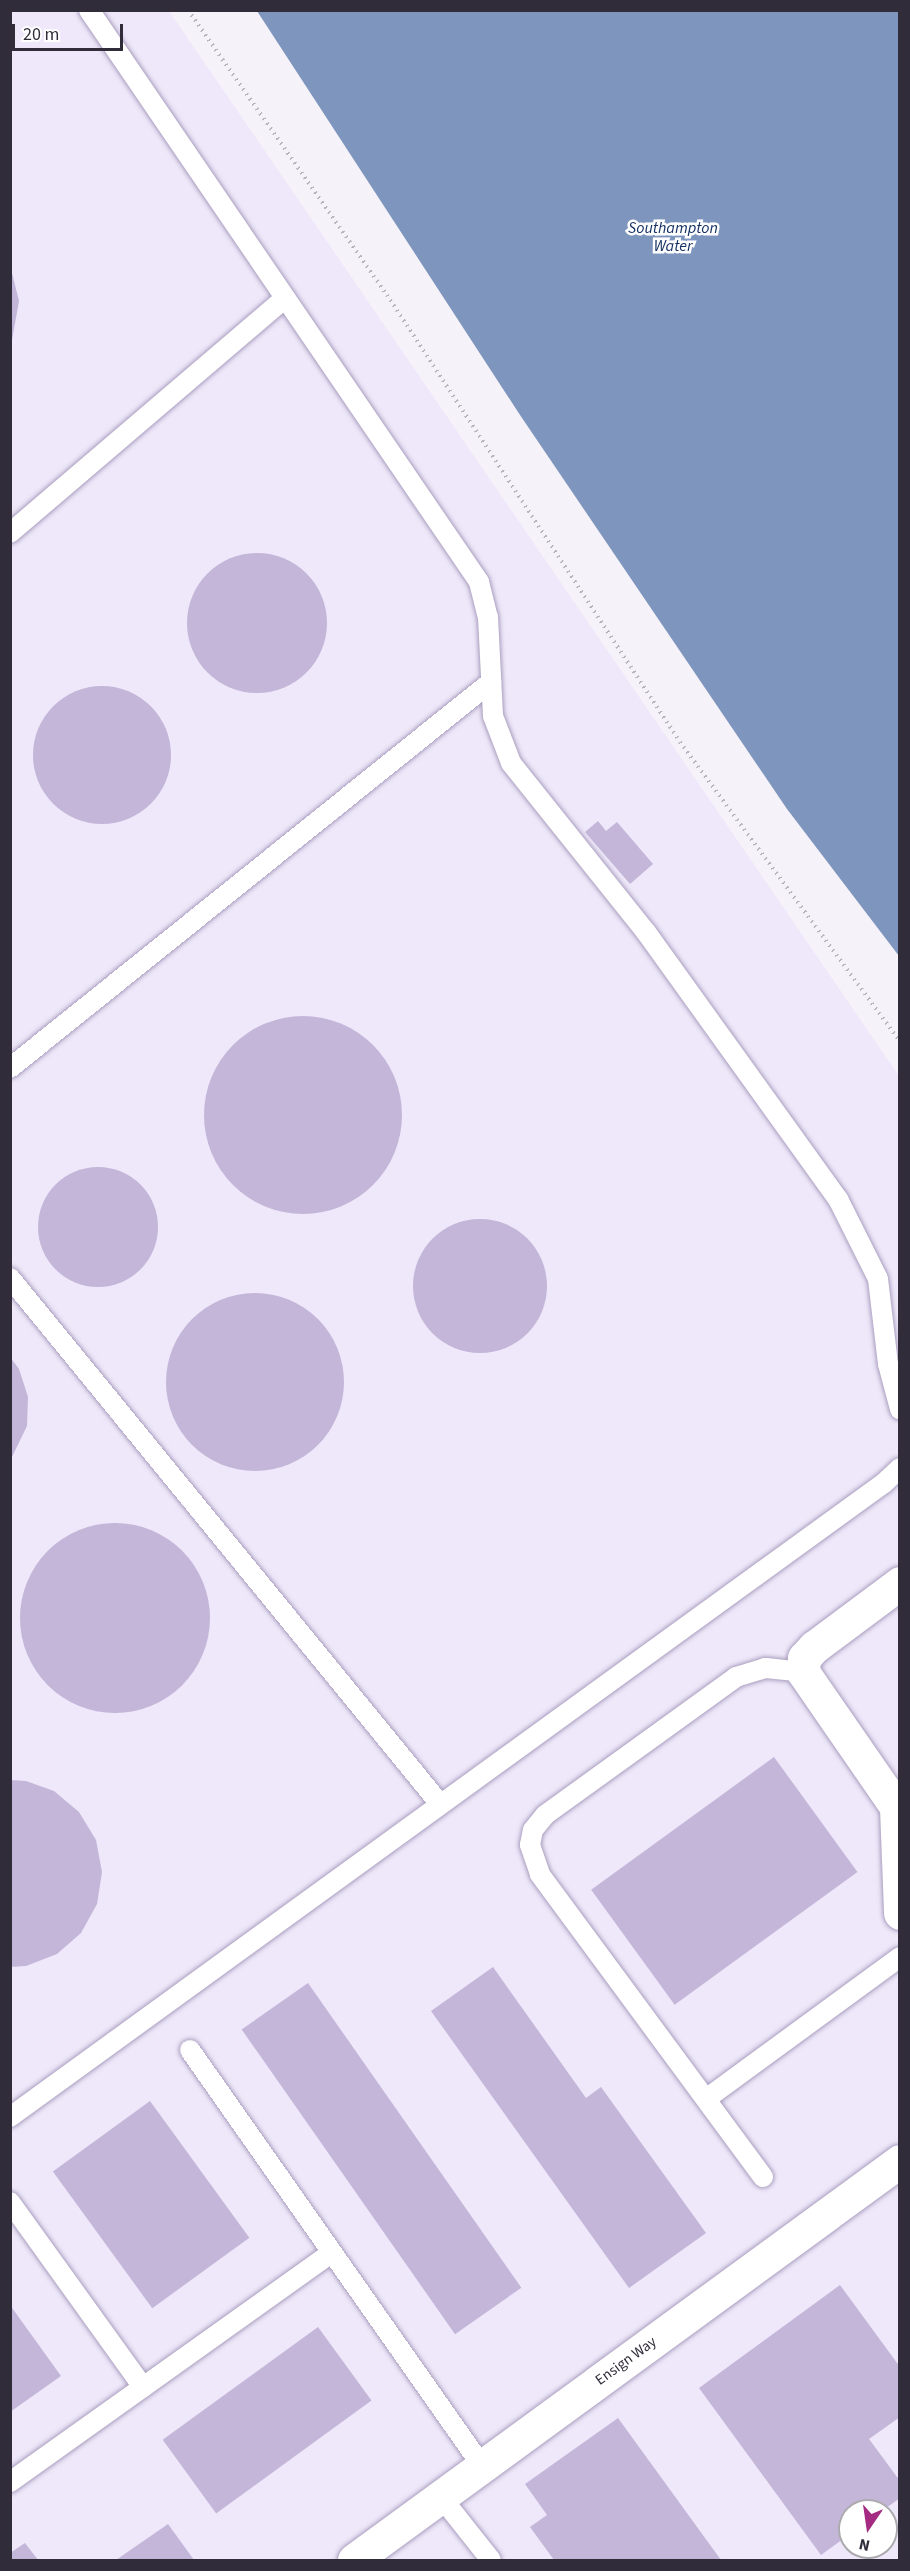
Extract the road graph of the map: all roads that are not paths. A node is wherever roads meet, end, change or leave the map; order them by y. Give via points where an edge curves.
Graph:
1 (89, 10) edge
2 (285, 298) junction
3 (10, 533) edge
4 (491, 681) junction
5 (10, 1068) edge
6 (10, 1278) edge
7 (900, 1409) edge
8 (900, 1468) edge
9 (900, 1583) edge
10 (803, 1672) junction
11 (440, 1804) junction
12 (900, 1913) edge
13 (900, 1957) edge
14 (190, 2050) dead end
15 (706, 2099) junction
16 (10, 2117) edge
17 (900, 2162) edge
18 (763, 2177) dead end
19 (10, 2202) edge
20 (330, 2254) junction
21 (143, 2387) junction
22 (482, 2466) junction
23 (10, 2482) edge
24 (441, 2497) junction
25 (354, 2560) edge
26 (491, 2560) edge

1 - 2 lane
2 - 3 lane
2 - 4 lane via 478,582 488,617
4 - 5 lane
4 - 7 lane via 497,733 511,763 646,932 838,1199 878,1279 888,1364
6 - 11 lane
8 - 11 lane via 884,1484
9 - 10 street via 814,1647 804,1658
10 - 12 street via 896,1807
10 - 15 lane via 766,1668 736,1677 545,1815 533,1830 530,1845 540,1874
11 - 16 lane
13 - 15 lane
14 - 20 lane
15 - 18 lane
17 - 22 street, Ensign Way
19 - 21 lane
20 - 21 lane
20 - 22 lane
21 - 23 lane
22 - 24 street, Ensign Way
24 - 25 street, Ensign Way
24 - 26 lane

